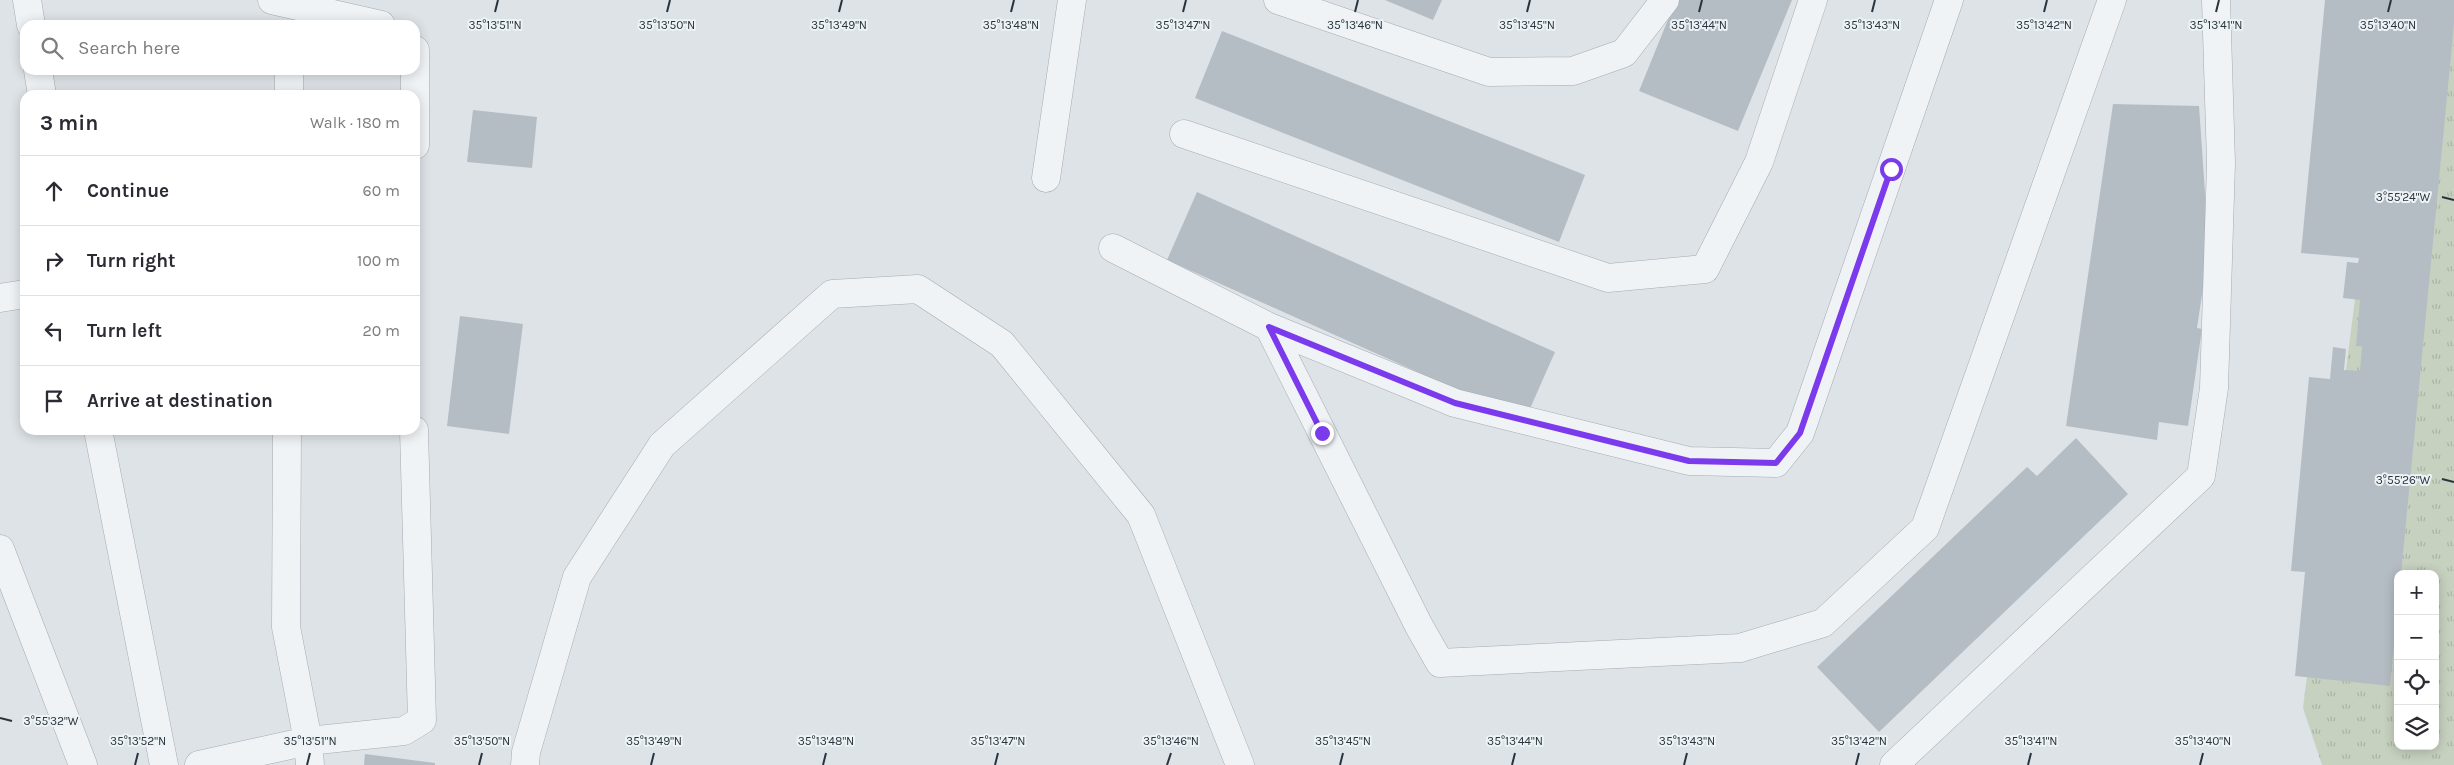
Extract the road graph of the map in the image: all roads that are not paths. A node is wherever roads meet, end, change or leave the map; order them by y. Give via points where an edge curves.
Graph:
1 (27, 0) edge
2 (1072, 0) edge
3 (1278, 0) edge
4 (1665, 0) edge
5 (1813, 0) edge
6 (1949, 0) edge
7 (2112, 0) edge
8 (2216, 0) edge
9 (284, 9) edge
10 (30, 20) edge
11 (351, 20) edge
12 (39, 75) edge
13 (289, 75) edge
14 (415, 75) edge
15 (41, 90) edge
16 (289, 90) edge
17 (415, 90) edge
18 (1184, 134) dead end
19 (1046, 178) dead end
20 (1113, 248) dead end
21 (20, 295) edge
22 (0, 298) edge
23 (1269, 327) junction
24 (99, 435) edge
25 (287, 435) edge
26 (414, 435) edge
27 (0, 549) edge
28 (309, 753) edge
29 (84, 765) edge
30 (164, 765) edge
31 (200, 765) edge
32 (525, 765) edge
33 (1240, 765) edge
34 (1894, 765) edge

1 - 10 street
2 - 19 street
3 - 4 street via 1489,72 1573,71 1624,53
5 - 18 street via 1759,162 1705,269 1608,278
6 - 23 street via 1800,433 1776,463 1689,461 1455,403
7 - 23 street via 1925,528 1823,622 1740,648 1440,663
8 - 34 street via 2221,163 2214,388 2201,476
9 - 11 street
12 - 15 street
13 - 16 street
14 - 17 street
20 - 23 street
21 - 22 street
24 - 30 street
25 - 28 street via 286,627
26 - 28 street via 422,720 404,731
27 - 29 street
28 - 31 street
32 - 33 street via 526,752 577,577 662,445 832,294 918,289 1002,344 1142,515

